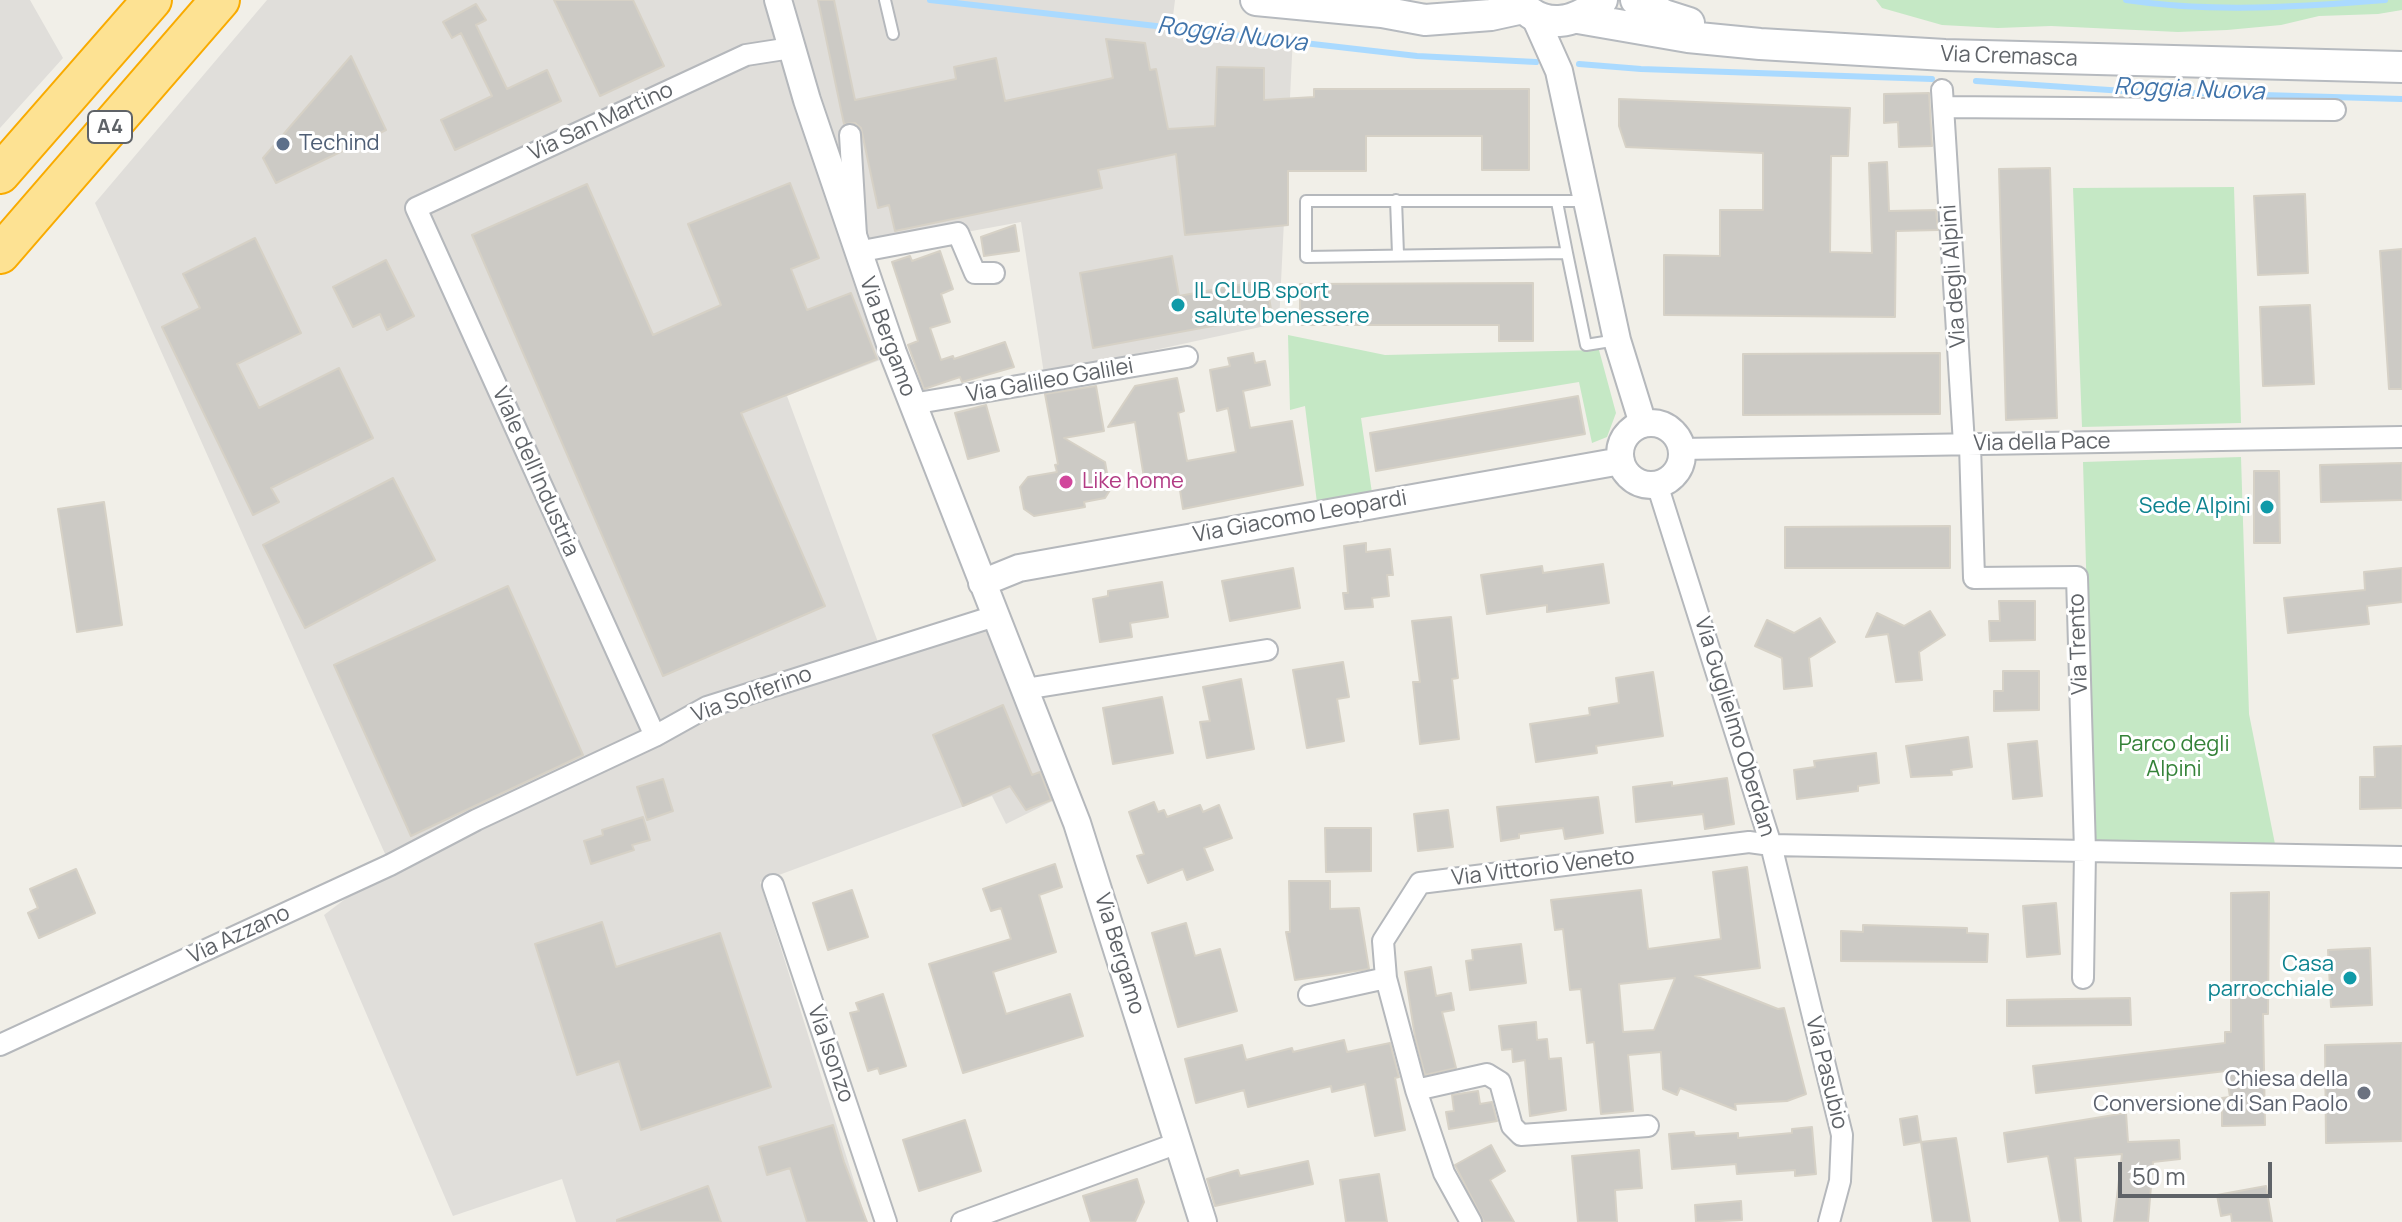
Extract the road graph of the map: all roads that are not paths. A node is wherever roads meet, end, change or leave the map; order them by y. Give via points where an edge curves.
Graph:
1 (152, 0) edge
2 (220, 0) edge
3 (778, 0) edge
4 (885, 0) edge
5 (1256, 0) edge
6 (1432, 0) edge
7 (1602, 0) edge
8 (1636, 0) edge
9 (1382, 12) junction
10 (1542, 12) edge
11 (893, 34) dead end
12 (1760, 44) junction
13 (791, 48) junction
14 (2402, 67) edge
15 (2335, 110) dead end
16 (850, 135) dead end
17 (0, 174) edge
18 (1396, 200) junction
19 (1587, 201) junction
20 (1557, 202) junction
21 (416, 208) joint
22 (857, 252) junction
23 (1567, 253) junction
24 (0, 254) edge
25 (1398, 254) junction
26 (994, 273) dead end
27 (1617, 340) junction
28 (1187, 357) dead end
29 (912, 404) junction
30 (1643, 424) junction
31 (2402, 437) edge
32 (1967, 444) junction
33 (1681, 449) junction
34 (1621, 461) junction
35 (1657, 484) junction
36 (982, 583) junction
37 (995, 616) junction
38 (1267, 650) dead end
39 (1025, 689) junction
40 (655, 736) junction
41 (476, 820) joint
42 (1771, 845) junction
43 (2085, 851) junction
44 (2402, 857) edge
45 (773, 885) dead end
46 (1801, 972) joint
47 (1386, 978) junction
48 (2083, 978) dead end
49 (1309, 995) dead end
50 (0, 1045) edge
51 (1416, 1090) junction
52 (1648, 1126) dead end
53 (1178, 1143) junction
54 (886, 1222) edge
55 (962, 1222) edge
56 (1203, 1222) edge
57 (1471, 1222) edge
58 (1829, 1222) edge

1 - 17 highway, A4
2 - 24 highway, A4
3 - 13 street, Via Bergamo
4 - 11 lane
5 - 9 main road, Via Cremasca
6 - 9 main road, Via Cremasca
7 - 10 main road, Via Cremasca via 1586,14
8 - 12 main road, Via Cremasca via 1664,15
9 - 10 main road, Via Cremasca via 1425,20
10 - 12 main road, Via Cremasca
10 - 19 street
12 - 14 main road, Via Cremasca via 1945,55
13 - 21 street, Via San Martino via 746,55
13 - 22 street, Via Bergamo
15 - 32 street, Via degli Alpini via 2065,107 1942,98
16 - 22 street, Via Bergamo
18 - 20 lane
18 - 25 lane
18 - 25 lane via 1306,201 1306,257
19 - 20 lane
19 - 27 street
20 - 23 lane
21 - 40 street, Viale dell'Industria
22 - 26 street, Via Bergamo via 958,233 975,273
22 - 29 street, Via Bergamo
23 - 25 lane
23 - 27 lane via 1586,345
27 - 30 street
28 - 29 street, Via Galileo Galilei
29 - 36 street, Via Bergamo
30 - 33 street via 1668,428
30 - 34 street via 1624,438
31 - 32 street, Via della Pace
32 - 33 street, Via della Pace
32 - 43 street, Via Trento via 1974,578 2077,577
33 - 35 street via 1675,474
34 - 35 street via 1632,479
34 - 36 street, Via Giacomo Leopardi via 1019,568
35 - 42 street, Via Guglielmo Oberdan
36 - 37 street, Via Bergamo
37 - 39 street, Via Bergamo
37 - 40 street, Via Solferino via 707,707
38 - 39 street
39 - 53 street, Via Bergamo via 1077,823
40 - 41 street, Via Solferino
41 - 50 street, Via Azzano
42 - 43 street
42 - 46 street, Via Guglielmo Oberdan
42 - 47 street, Via Vittorio Veneto via 1749,842 1420,883 1383,941
43 - 44 street
43 - 48 street, Via Trento
45 - 54 street, Via Isonzo
46 - 58 street, Via Pasubio via 1842,1135 1840,1181
47 - 49 street
47 - 51 street, Via Vittorio Veneto
51 - 52 street via 1487,1074 1500,1082 1512,1126 1521,1135
51 - 57 street, Via Vittorio Veneto via 1444,1173
53 - 55 street
53 - 56 street, Via Bergamo

